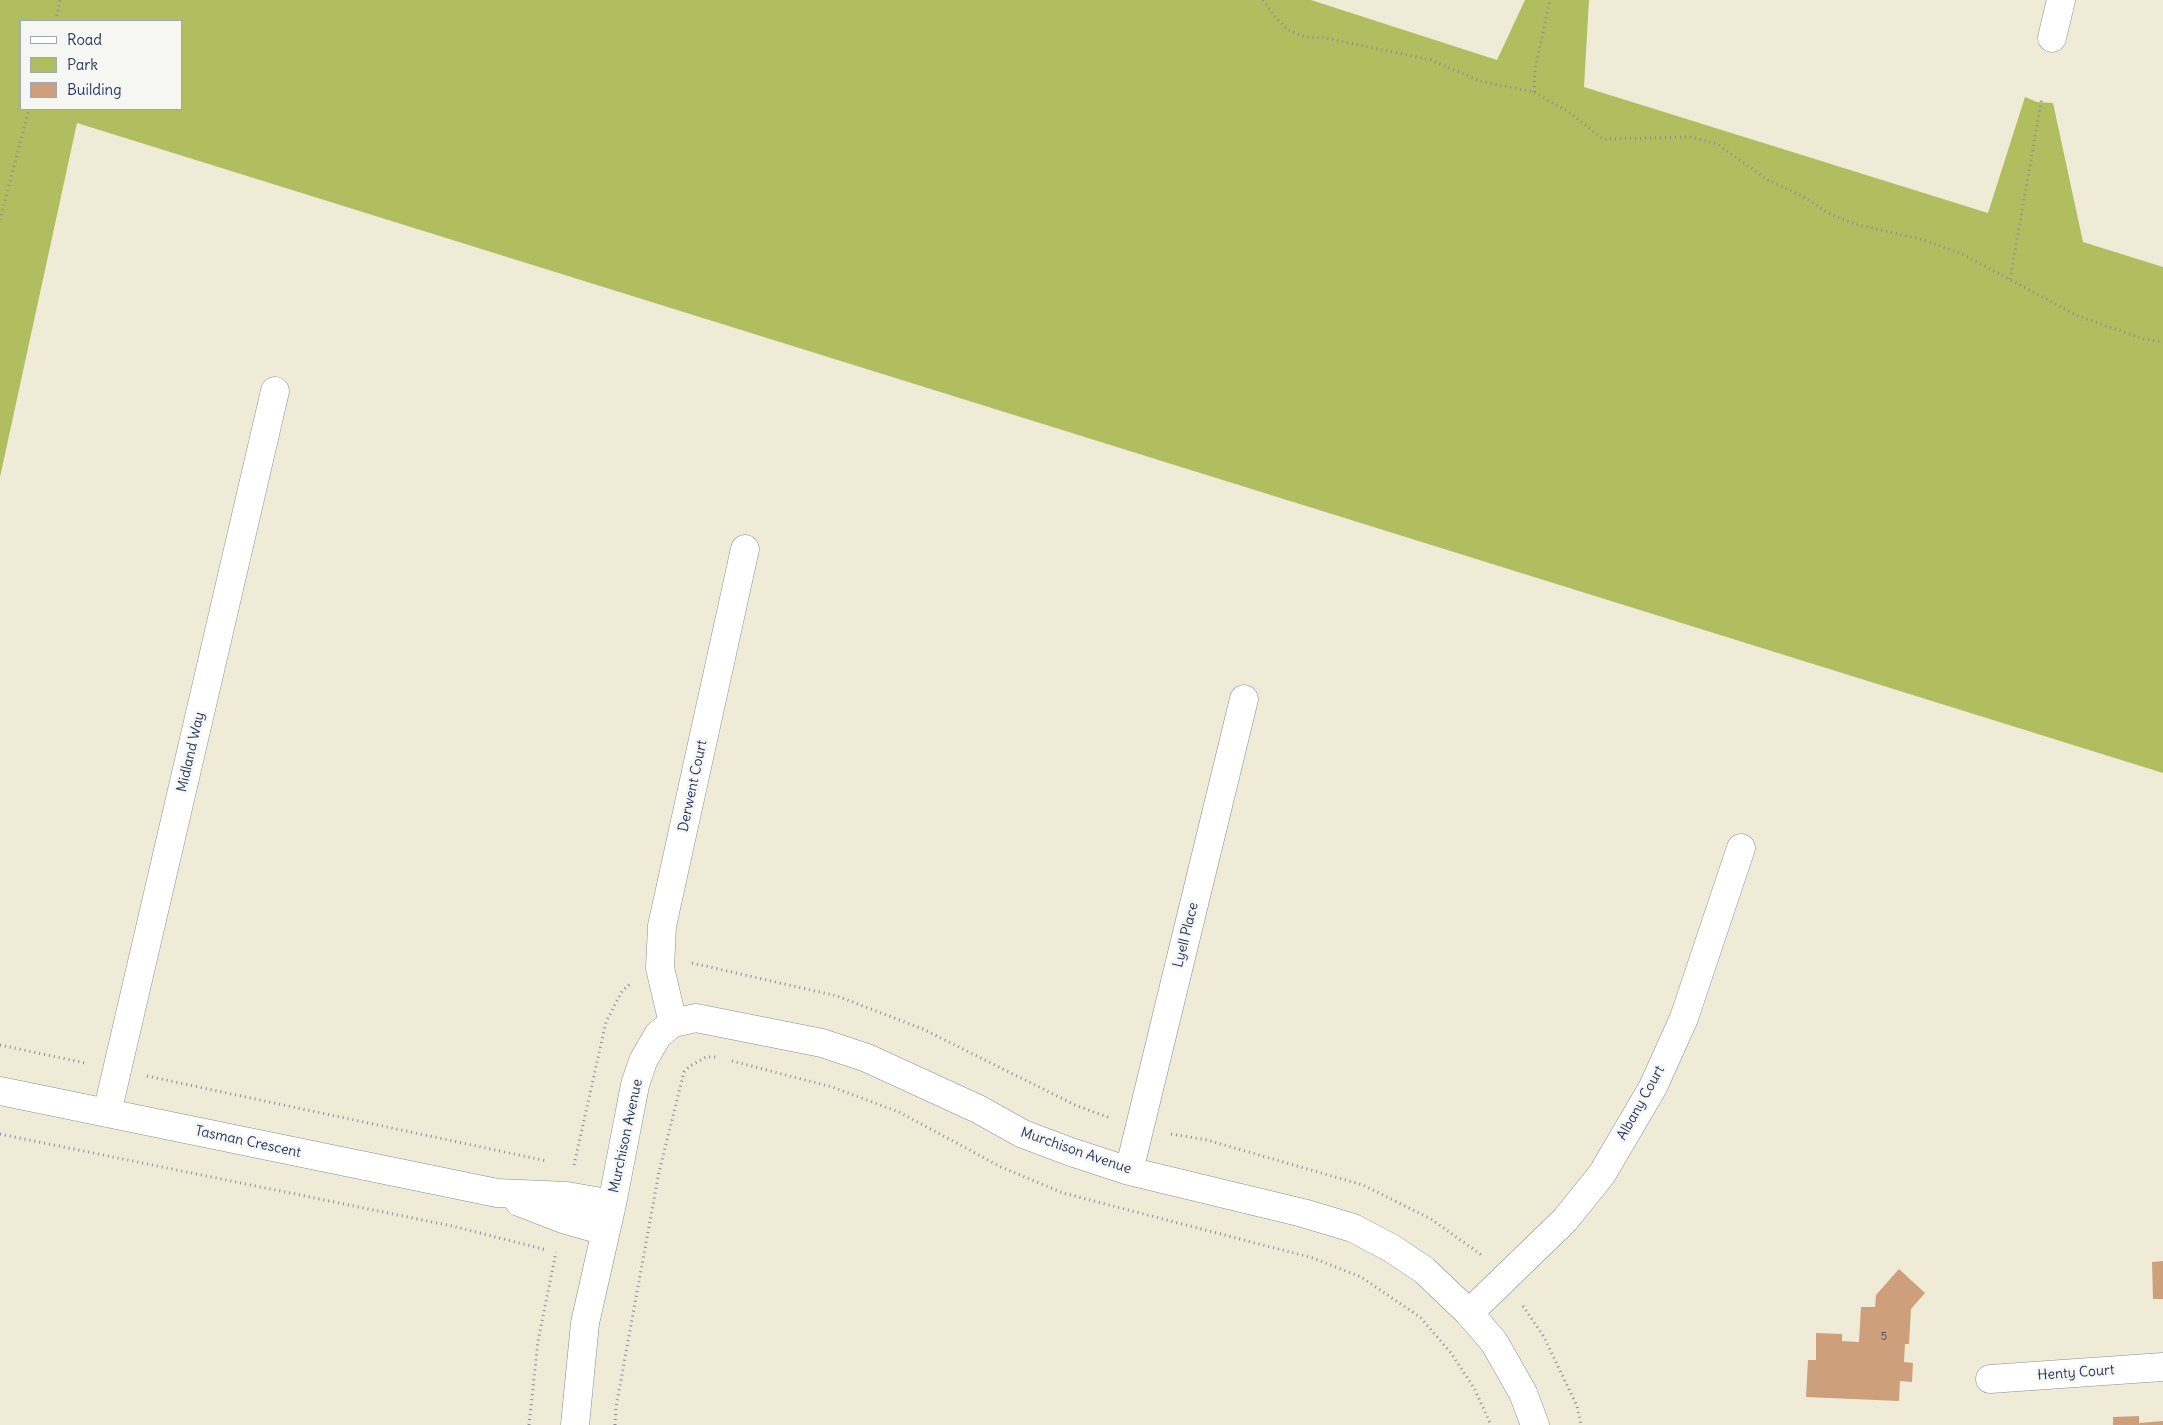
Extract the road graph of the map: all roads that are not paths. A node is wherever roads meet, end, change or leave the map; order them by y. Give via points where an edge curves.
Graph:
1 (2061, 0) edge
2 (2052, 38) dead end
3 (274, 390) dead end
4 (745, 549) dead end
5 (1244, 699) dead end
6 (1741, 848) dead end
7 (673, 1023) junction
8 (0, 1091) edge
9 (107, 1113) junction
10 (1129, 1170) junction
11 (612, 1204) junction
12 (565, 1208) junction
13 (605, 1230) junction
14 (1469, 1313) junction
15 (2163, 1367) edge
16 (1990, 1379) dead end
17 (575, 1425) edge
18 (1535, 1425) edge

1 - 2 street
3 - 9 street, Midland Way
4 - 7 street, Derwent Court via 662,926 660,964
5 - 10 street, Lyell Place
6 - 14 street, Albany Court via 1684,1018 1653,1087 1602,1174 1565,1220
7 - 10 street, Murchison Avenue via 696,1018 822,1043 867,1058 978,1109 1023,1134
7 - 11 street, Murchison Avenue via 658,1035 640,1069
8 - 9 street, Tasman Crescent
9 - 12 street, Tasman Crescent
10 - 14 street, Murchison Avenue via 1353,1228 1424,1270
11 - 12 street, Tasman Crescent
11 - 13 street
12 - 13 street, Tasman Crescent
13 - 17 street via 585,1324
14 - 18 street, Murchison Avenue via 1494,1342 1523,1393
15 - 16 street, Henty Court

